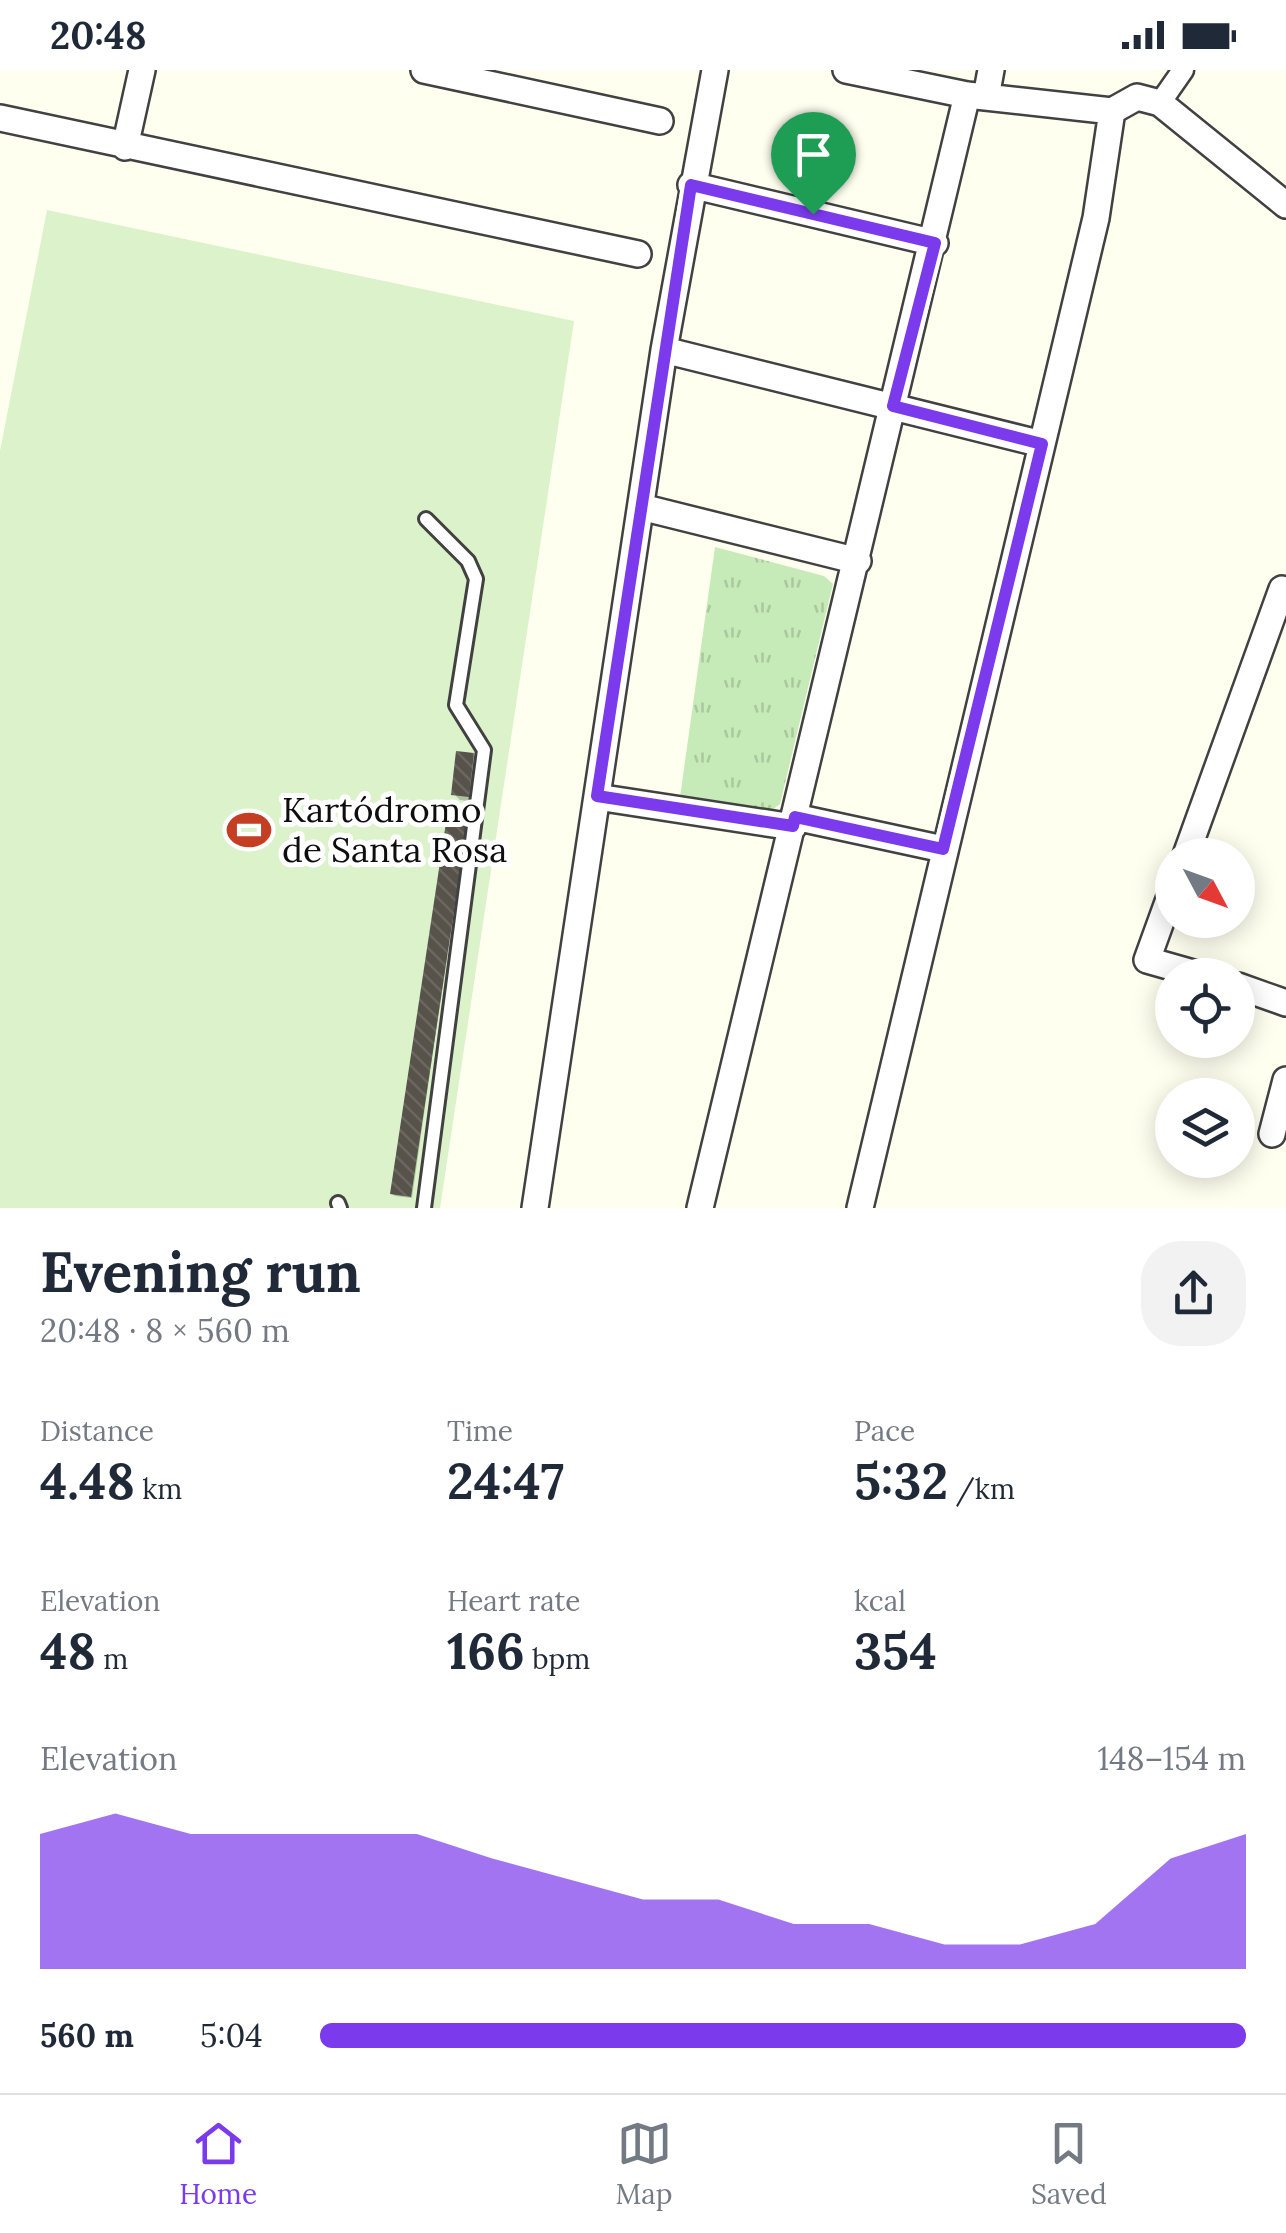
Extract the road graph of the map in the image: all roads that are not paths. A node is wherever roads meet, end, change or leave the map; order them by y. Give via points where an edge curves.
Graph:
1 (142, 70) edge
2 (424, 70) edge
3 (715, 70) edge
4 (846, 70) edge
5 (991, 70) edge
6 (1183, 70) edge
7 (977, 96) junction
8 (1160, 102) junction
9 (1112, 111) junction
10 (0, 118) edge
11 (660, 121) dead end
12 (124, 147) junction
13 (691, 185) junction
14 (1286, 205) edge
15 (935, 243) junction
16 (638, 254) dead end
17 (664, 350) junction
18 (893, 406) junction
19 (1042, 444) junction
20 (641, 507) junction
21 (426, 520) dead end
22 (858, 562) junction
23 (1282, 589) dead end
24 (597, 796) junction
25 (794, 822) junction
26 (1192, 838) edge
27 (943, 849) junction
28 (1156, 938) edge
29 (1155, 962) edge
30 (1255, 992) edge
31 (1286, 1003) edge
32 (1286, 1080) edge
33 (1272, 1134) dead end
34 (424, 1208) edge
35 (536, 1208) edge
36 (700, 1208) edge
37 (860, 1208) edge

1 - 12 street
2 - 11 street
3 - 13 street
4 - 7 street
5 - 7 street
6 - 8 street
7 - 9 street
7 - 15 street
8 - 9 street via 1137,97
8 - 14 street
9 - 19 street via 1096,218
10 - 12 street
12 - 16 street
13 - 15 street
13 - 17 street
15 - 18 street
17 - 18 street
17 - 20 street
18 - 19 street
18 - 22 street
19 - 27 street
20 - 22 street
20 - 24 street
21 - 34 lane via 468,561 476,579 456,705 484,750
22 - 25 street
23 - 26 street
24 - 25 street
24 - 35 street
25 - 27 street
25 - 36 street
27 - 37 street
28 - 29 street via 1148,960
30 - 31 street
32 - 33 street

